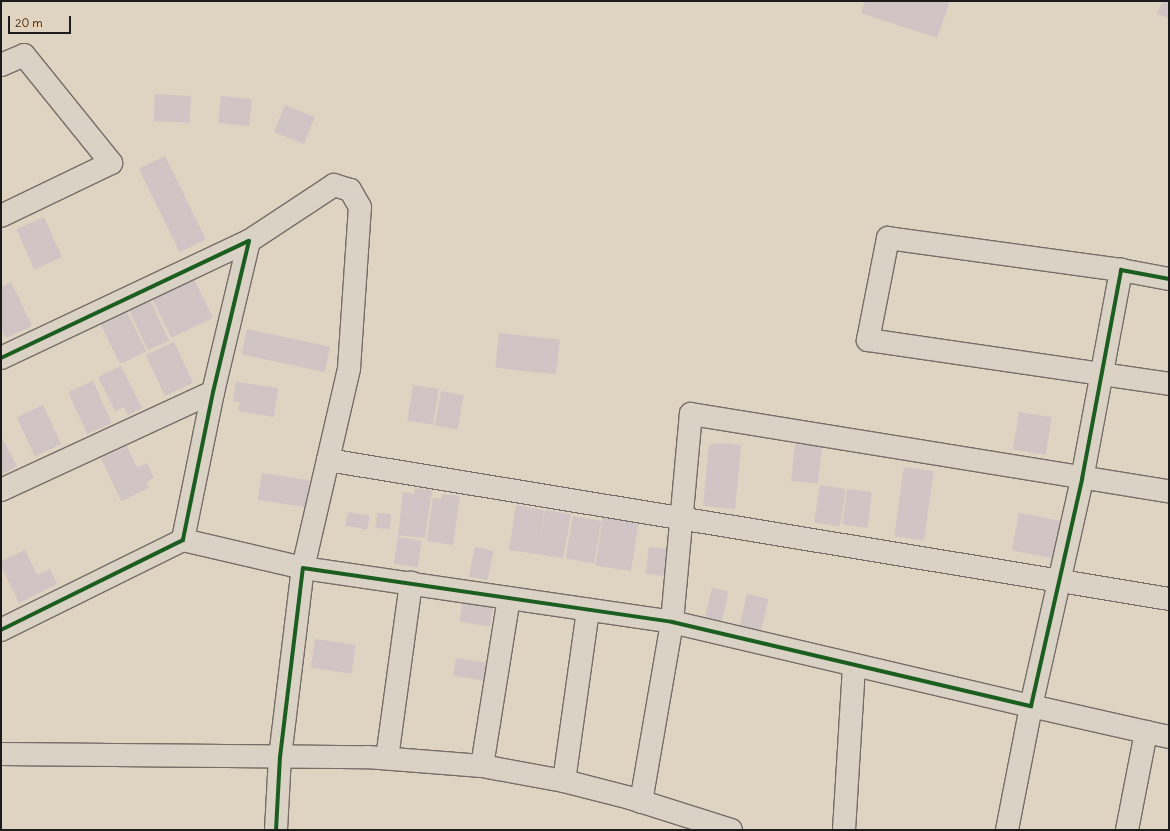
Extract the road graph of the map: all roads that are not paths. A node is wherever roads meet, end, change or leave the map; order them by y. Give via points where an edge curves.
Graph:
1 (1, 65) edge
2 (1, 216) edge
3 (249, 240) junction
4 (1121, 270) junction
5 (1169, 279) edge
6 (1, 358) edge
7 (1103, 373) junction
8 (1169, 384) edge
9 (213, 392) junction
10 (328, 460) junction
11 (1082, 479) junction
12 (1, 490) edge
13 (1169, 491) edge
14 (682, 519) junction
15 (184, 540) junction
16 (303, 568) junction
17 (1060, 581) junction
18 (411, 583) junction
19 (509, 598) junction
20 (1169, 599) edge
21 (588, 610) junction
22 (672, 622) junction
23 (1, 630) edge
24 (854, 665) junction
25 (1031, 706) junction
26 (1146, 732) junction
27 (1169, 737) edge
28 (1, 754) edge
29 (280, 757) junction
30 (387, 758) junction
31 (482, 766) junction
32 (564, 781) junction
33 (641, 802) junction
34 (276, 830) edge
35 (731, 830) edge
36 (844, 830) edge
37 (1007, 830) edge
38 (1127, 830) edge

1 - 2 street via 24,55 111,163
3 - 6 street
3 - 9 street
3 - 10 street via 334,185 350,190 360,207 349,368
4 - 5 street
4 - 7 street
4 - 7 street via 888,238 868,340
7 - 8 street
7 - 11 street
9 - 12 street
9 - 15 street
10 - 14 street
10 - 16 street
11 - 13 street
11 - 14 street via 691,414
11 - 17 street
14 - 17 street
14 - 22 street
15 - 16 street
15 - 23 street
16 - 18 street
16 - 29 street
17 - 20 street
17 - 25 street
18 - 19 street
18 - 30 street
19 - 21 street
19 - 31 street
21 - 22 street
21 - 32 street
22 - 24 street
22 - 33 street
24 - 25 street
24 - 36 street
25 - 26 street
25 - 37 street
26 - 27 street
26 - 38 street
28 - 29 street
29 - 30 street
29 - 34 street
30 - 31 street
31 - 32 street
32 - 33 street
33 - 35 street

